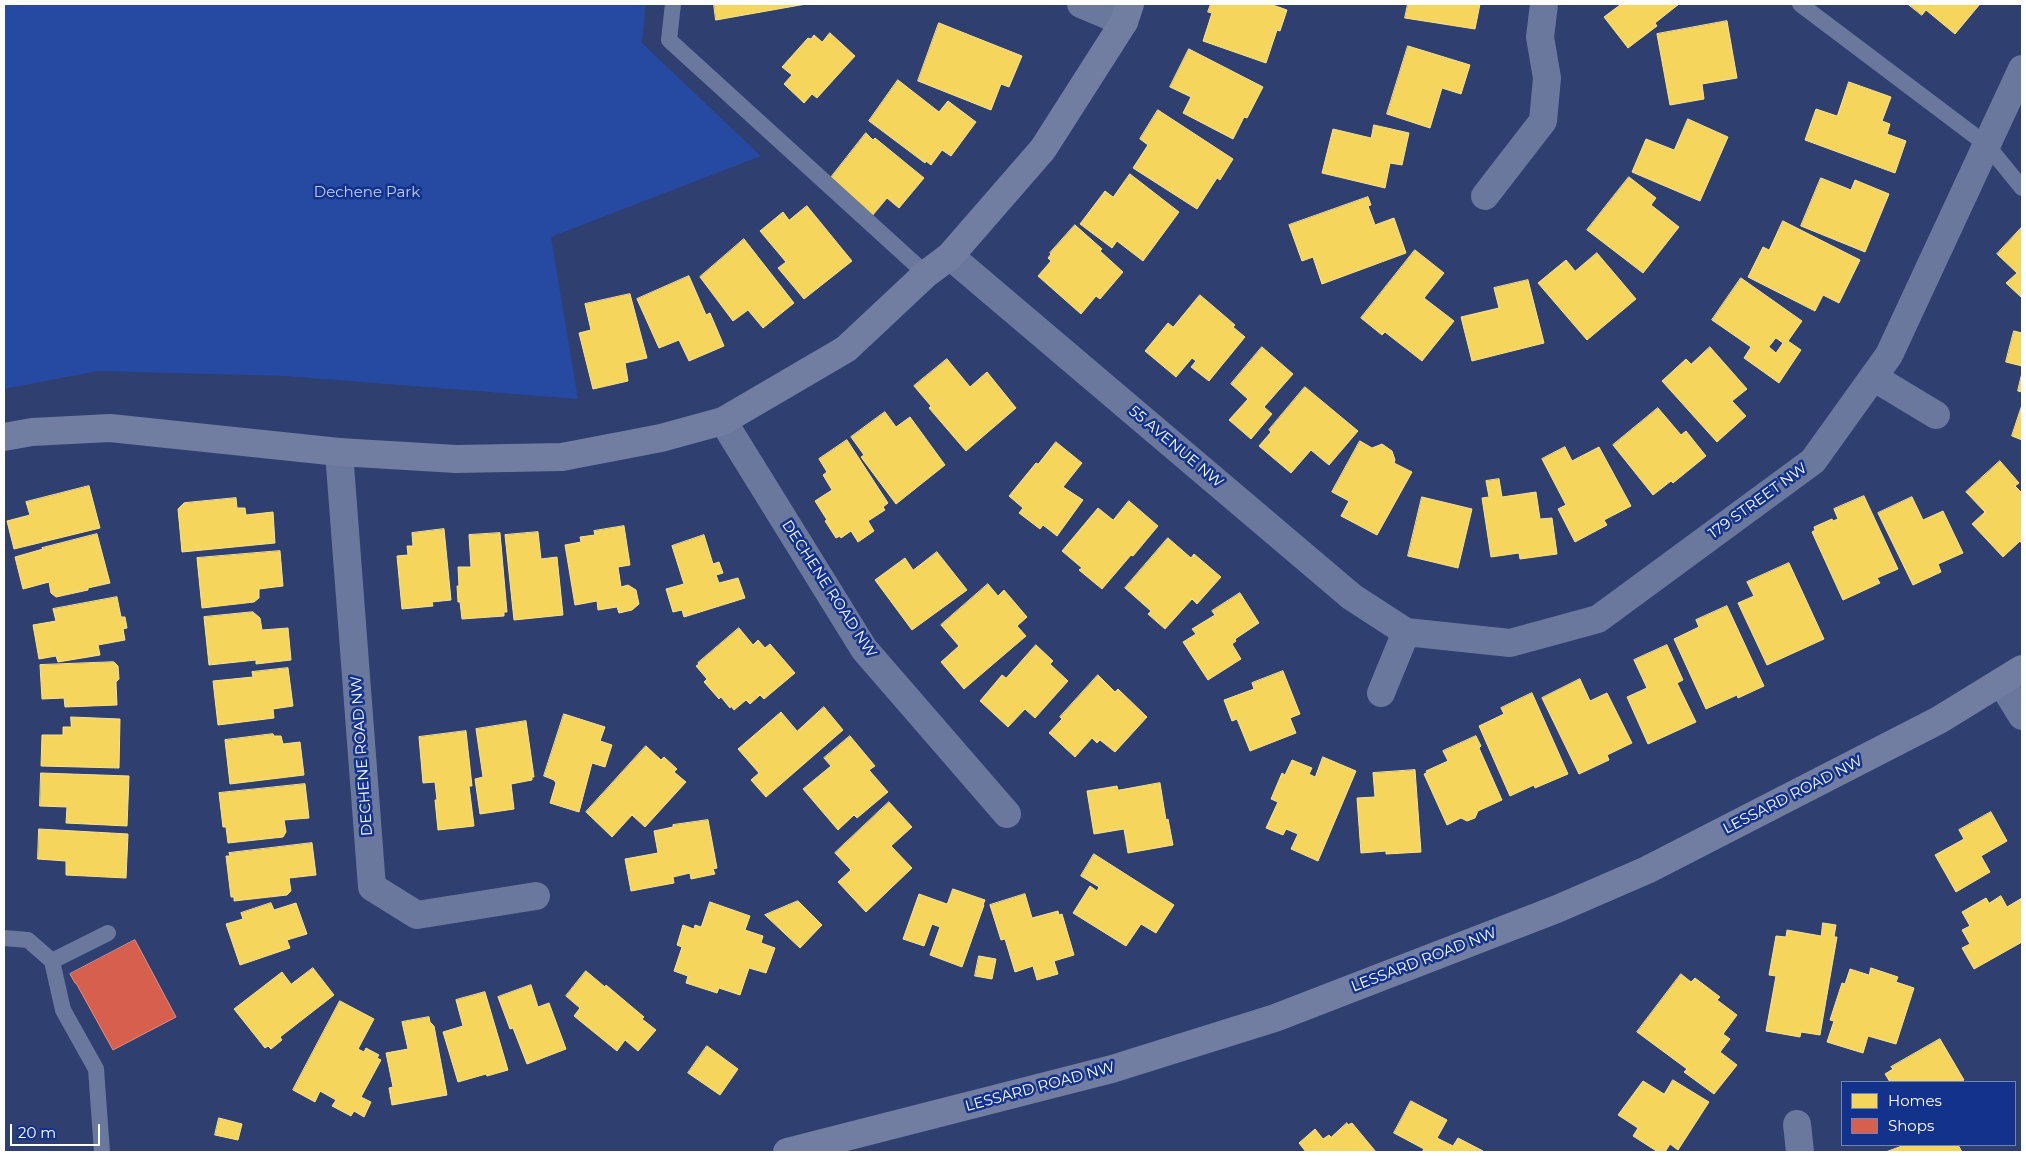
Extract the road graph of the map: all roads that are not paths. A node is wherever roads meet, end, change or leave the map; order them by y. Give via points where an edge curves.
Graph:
1 (673, 4) edge
2 (1081, 4) edge
3 (1544, 4) edge
4 (1800, 4) edge
5 (1127, 13) edge
6 (2022, 69) edge
7 (1987, 145) junction
8 (2022, 188) edge
9 (1485, 196) dead end
10 (950, 256) junction
11 (926, 274) junction
12 (1873, 377) junction
13 (1936, 415) dead end
14 (723, 421) junction
15 (4, 437) edge
16 (340, 452) junction
17 (1406, 632) junction
18 (2012, 676) edge
19 (1381, 693) dead end
20 (2022, 716) edge
21 (1007, 814) dead end
22 (536, 896) dead end
23 (108, 933) dead end
24 (4, 938) edge
25 (52, 961) junction
26 (1797, 1124) dead end
27 (102, 1152) edge
28 (787, 1152) edge
29 (1800, 1152) edge

1 - 11 lane via 669,40
2 - 5 street
3 - 9 street via 1540,37 1547,78 1543,121
4 - 7 lane
5 - 10 street via 1043,149
6 - 7 street, 179 STREET NW
7 - 8 lane
7 - 12 street, 179 STREET NW via 1889,355
10 - 11 street
10 - 17 street, 55 AVENUE NW via 1352,597
11 - 14 street via 846,349
12 - 13 street
12 - 17 street, 179 STREET NW via 1812,460 1598,619 1510,643
14 - 16 street via 661,438 562,457 456,459
14 - 21 street, DECHENE ROAD NW via 864,649
15 - 16 street via 32,432 110,428
16 - 22 street, DECHENE ROAD NW via 372,887 418,915
17 - 19 street
18 - 20 street
18 - 28 street, LESSARD ROAD NW via 1939,720 1647,870 1548,912 1257,1023 1112,1068
23 - 25 lane
24 - 25 lane via 28,940
25 - 27 lane via 62,1010 96,1069
26 - 29 street

